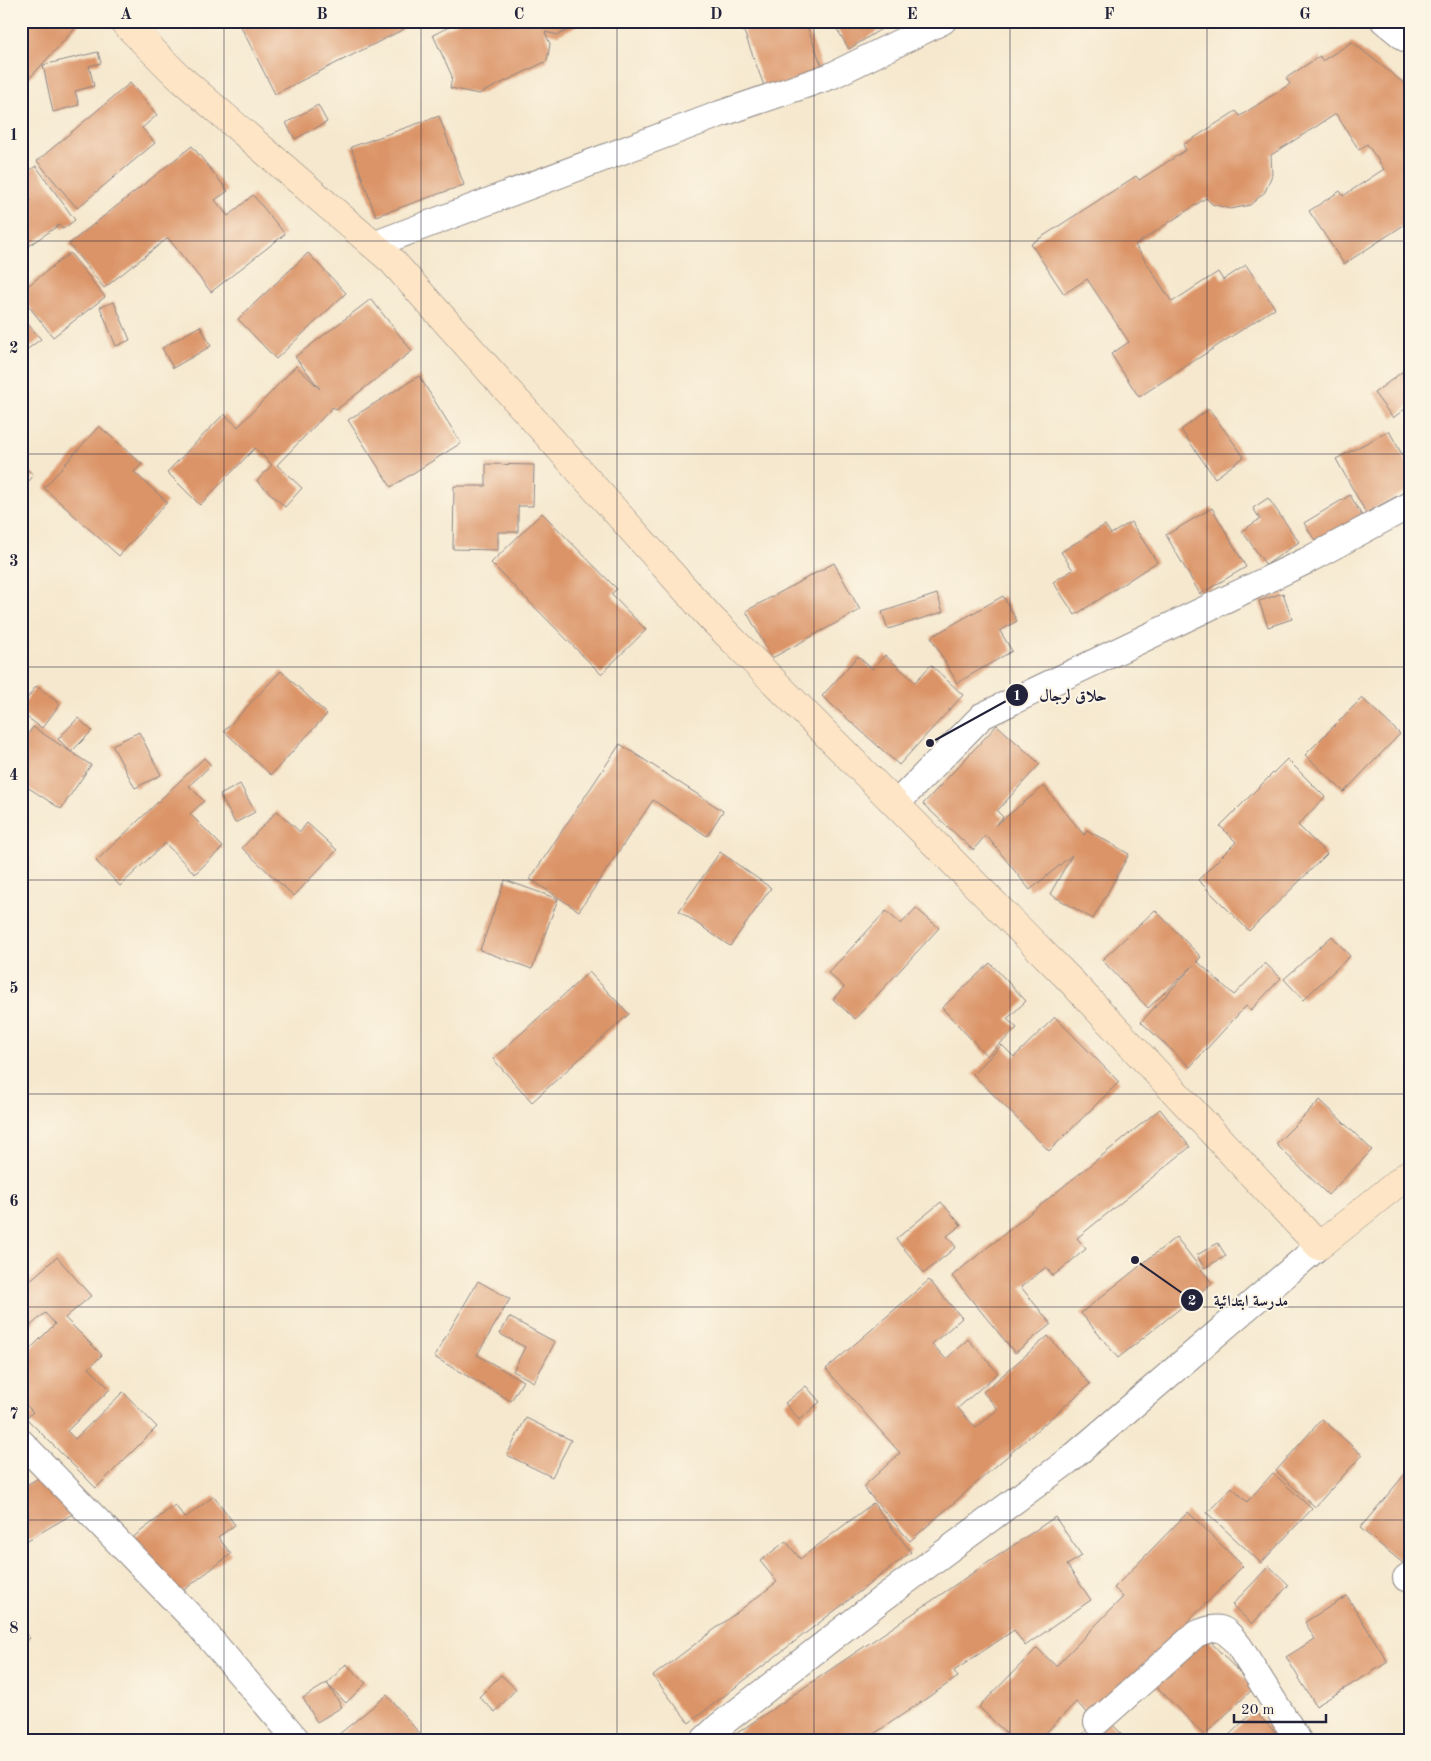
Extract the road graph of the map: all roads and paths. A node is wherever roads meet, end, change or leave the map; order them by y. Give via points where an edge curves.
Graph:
1 (123, 21) edge
2 (943, 21) edge
3 (1384, 21) edge
4 (1408, 38) edge
5 (373, 245) junction
6 (1410, 505) edge
7 (896, 804) junction
8 (1410, 1173) edge
9 (1319, 1246) junction
10 (21, 1442) edge
11 (1097, 1722) dead end
12 (297, 1740) edge
13 (704, 1740) edge
14 (1298, 1740) edge

1 - 5 main road via 178,76
2 - 5 street via 831,76 720,114
3 - 4 street
5 - 7 main road via 392,261 709,616
6 - 7 street via 1306,561 982,716
7 - 9 main road via 1071,980
8 - 9 main road
9 - 13 street via 1068,1460 882,1599
10 - 12 street via 194,1620
11 - 14 street via 1196,1634 1214,1627 1228,1632 1239,1646

